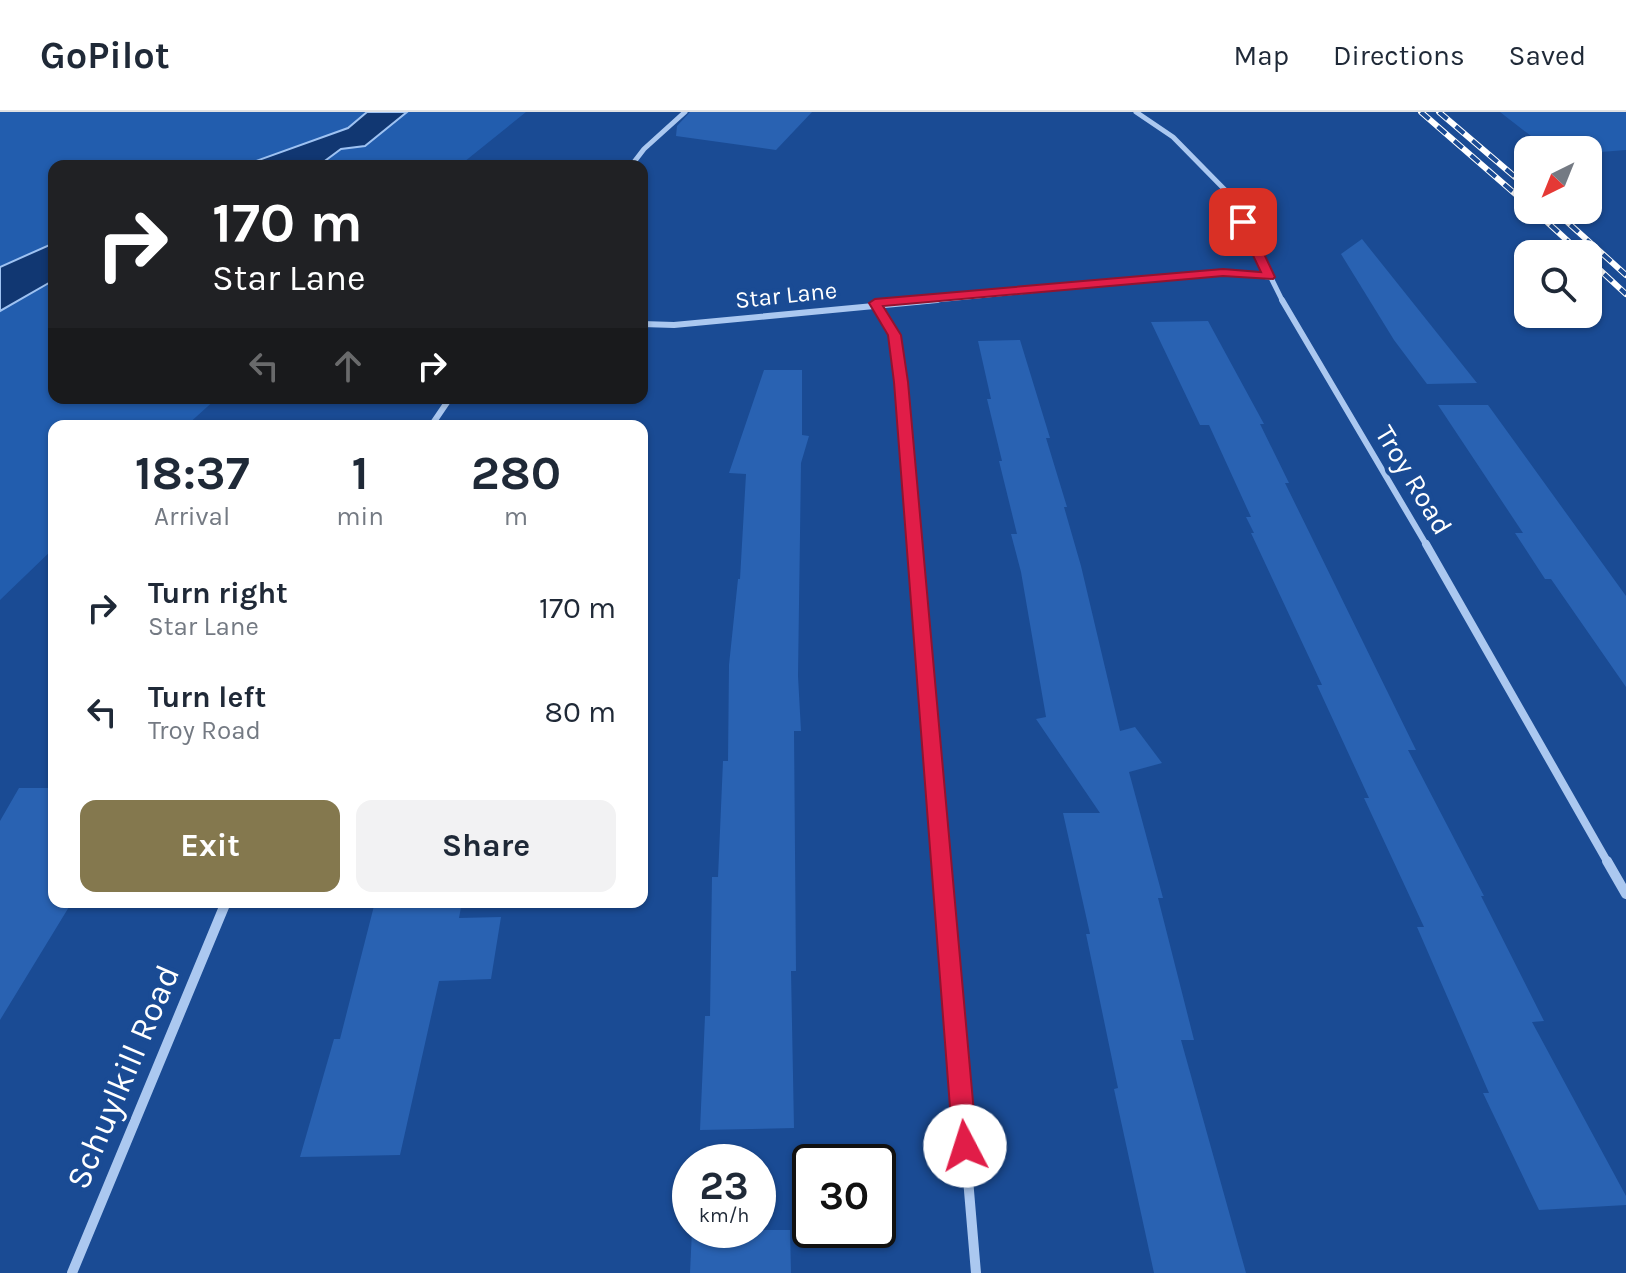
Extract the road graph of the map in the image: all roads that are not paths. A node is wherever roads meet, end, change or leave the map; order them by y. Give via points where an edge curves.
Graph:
1 (685, 112) edge
2 (1136, 112) edge
3 (636, 160) edge
4 (1269, 277) junction
5 (875, 303) junction
6 (648, 324) edge
7 (1626, 894) edge
8 (224, 908) edge
9 (72, 1273) edge
10 (976, 1273) edge

1 - 3 street
2 - 4 street, Troy Road via 1173,137 1230,195
4 - 5 street, Star Lane via 1223,272
4 - 7 street, Troy Road
5 - 6 street, Star Lane
5 - 10 street via 895,335 901,382
8 - 9 street, Schuylkill Road

